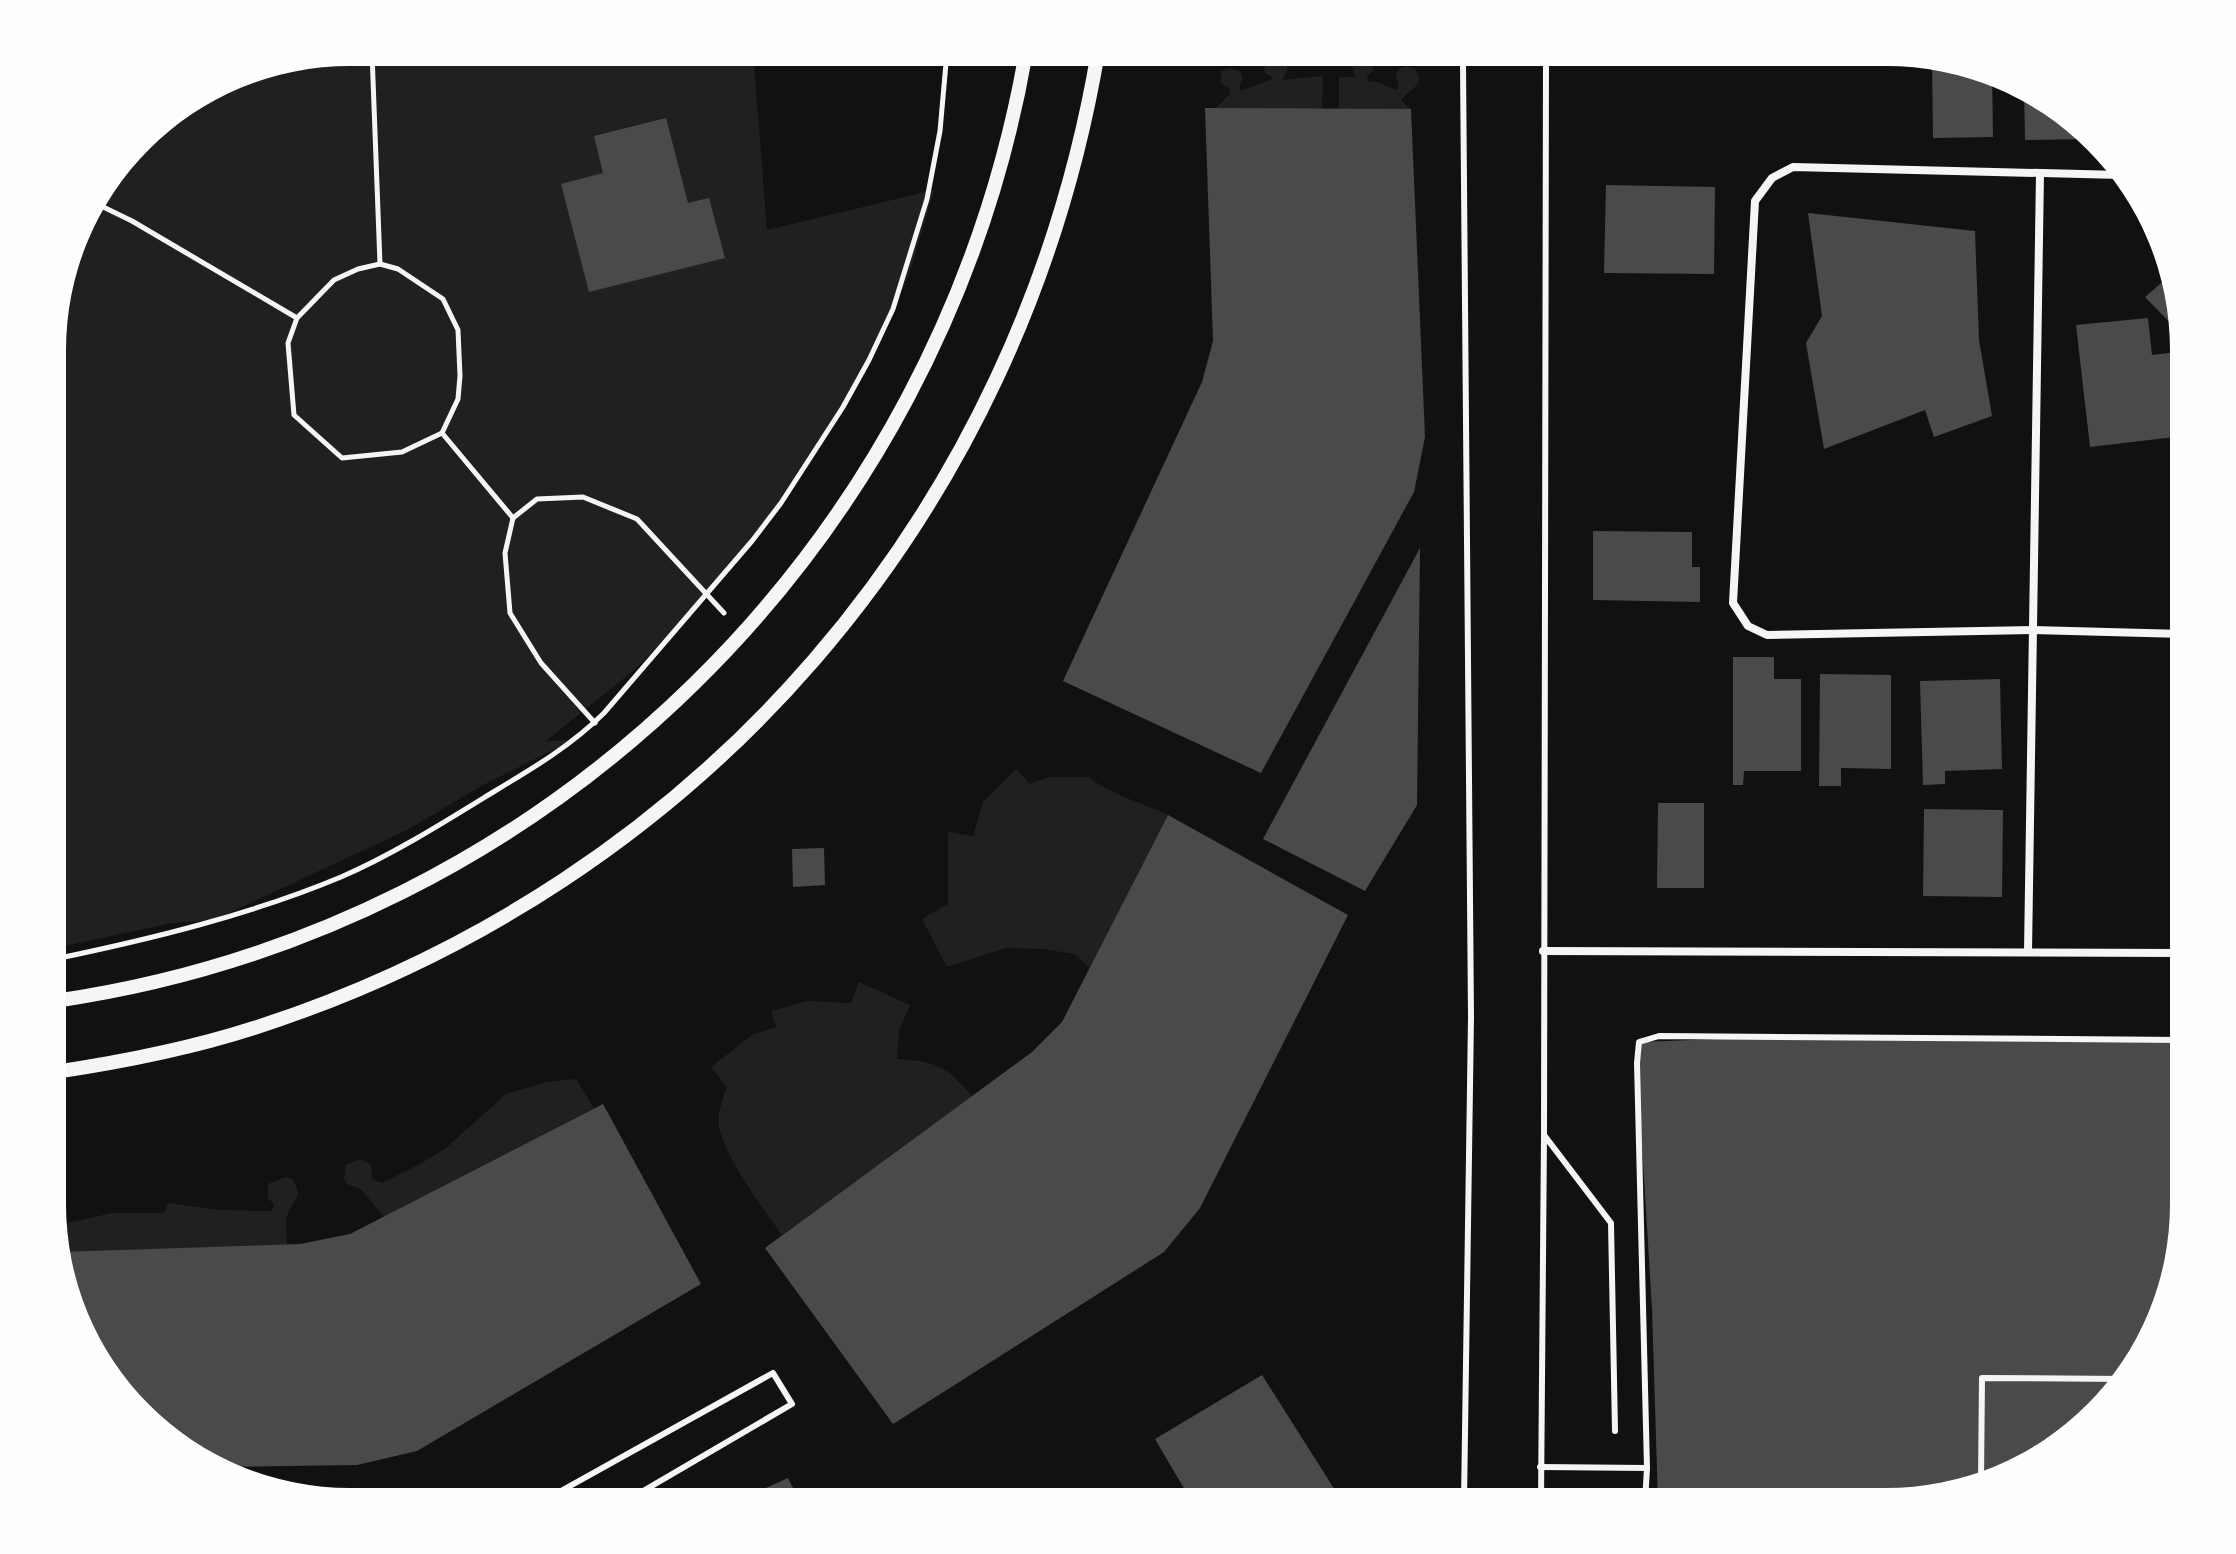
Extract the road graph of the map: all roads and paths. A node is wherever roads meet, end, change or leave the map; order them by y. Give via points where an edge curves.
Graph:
1 (372, 66) edge
2 (946, 66) edge
3 (1023, 66) edge
4 (1095, 66) edge
5 (1463, 66) edge
6 (1546, 66) edge
7 (2040, 173) junction
8 (2109, 175) edge
9 (104, 208) edge
10 (380, 264) junction
11 (297, 318) junction
12 (442, 433) junction
13 (513, 518) junction
14 (707, 593) junction
15 (2033, 630) junction
16 (741, 633) junction
17 (2169, 634) edge
18 (595, 723) junction
19 (619, 750) junction
20 (1543, 951) junction
21 (2028, 952) junction
22 (2170, 953) edge
23 (67, 957) edge
24 (67, 999) edge
25 (2170, 1040) edge
26 (67, 1070) edge
27 (1544, 1135) junction
28 (2109, 1379) edge
29 (1615, 1431) dead end
30 (1540, 1467) junction
31 (1647, 1468) junction
32 (1981, 1471) edge
33 (566, 1488) edge
34 (648, 1488) edge
35 (1464, 1488) edge
36 (1541, 1488) edge
37 (1646, 1488) edge

1 - 10 path
2 - 14 path via 927,199 893,309 843,407 789,491
3 - 16 street via 983,226 929,361 895,425 816,547
4 - 26 street via 1055,234 992,391 916,525 824,649 773,706 659,810 559,883 466,938 397,972 253,1028 179,1049
5 - 35 lane via 1471,1017
6 - 20 lane
7 - 8 street
7 - 15 street
7 - 15 street via 1793,167 1772,178 1755,201 1733,603 1748,626 1767,635
9 - 11 path
10 - 11 path via 334,280
10 - 12 path via 398,269 443,299 458,330 458,399
11 - 12 path via 288,343 294,415 342,458 402,452
12 - 13 path
13 - 14 path via 537,499 583,497 637,519
13 - 18 path via 505,553 510,613 541,663
14 - 16 path
14 - 18 path
15 - 17 street
15 - 21 street
16 - 19 street via 722,658
18 - 19 path
18 - 23 path via 458,814 342,876 240,912
19 - 24 street via 496,840 367,909 231,961
20 - 21 street
20 - 27 lane
21 - 22 street
25 - 31 lane via 1659,1036 1639,1042
27 - 29 lane via 1611,1223
27 - 30 lane
28 - 32 lane via 1982,1378
30 - 31 lane
30 - 36 lane
31 - 37 lane
33 - 34 lane via 773,1373 792,1404

